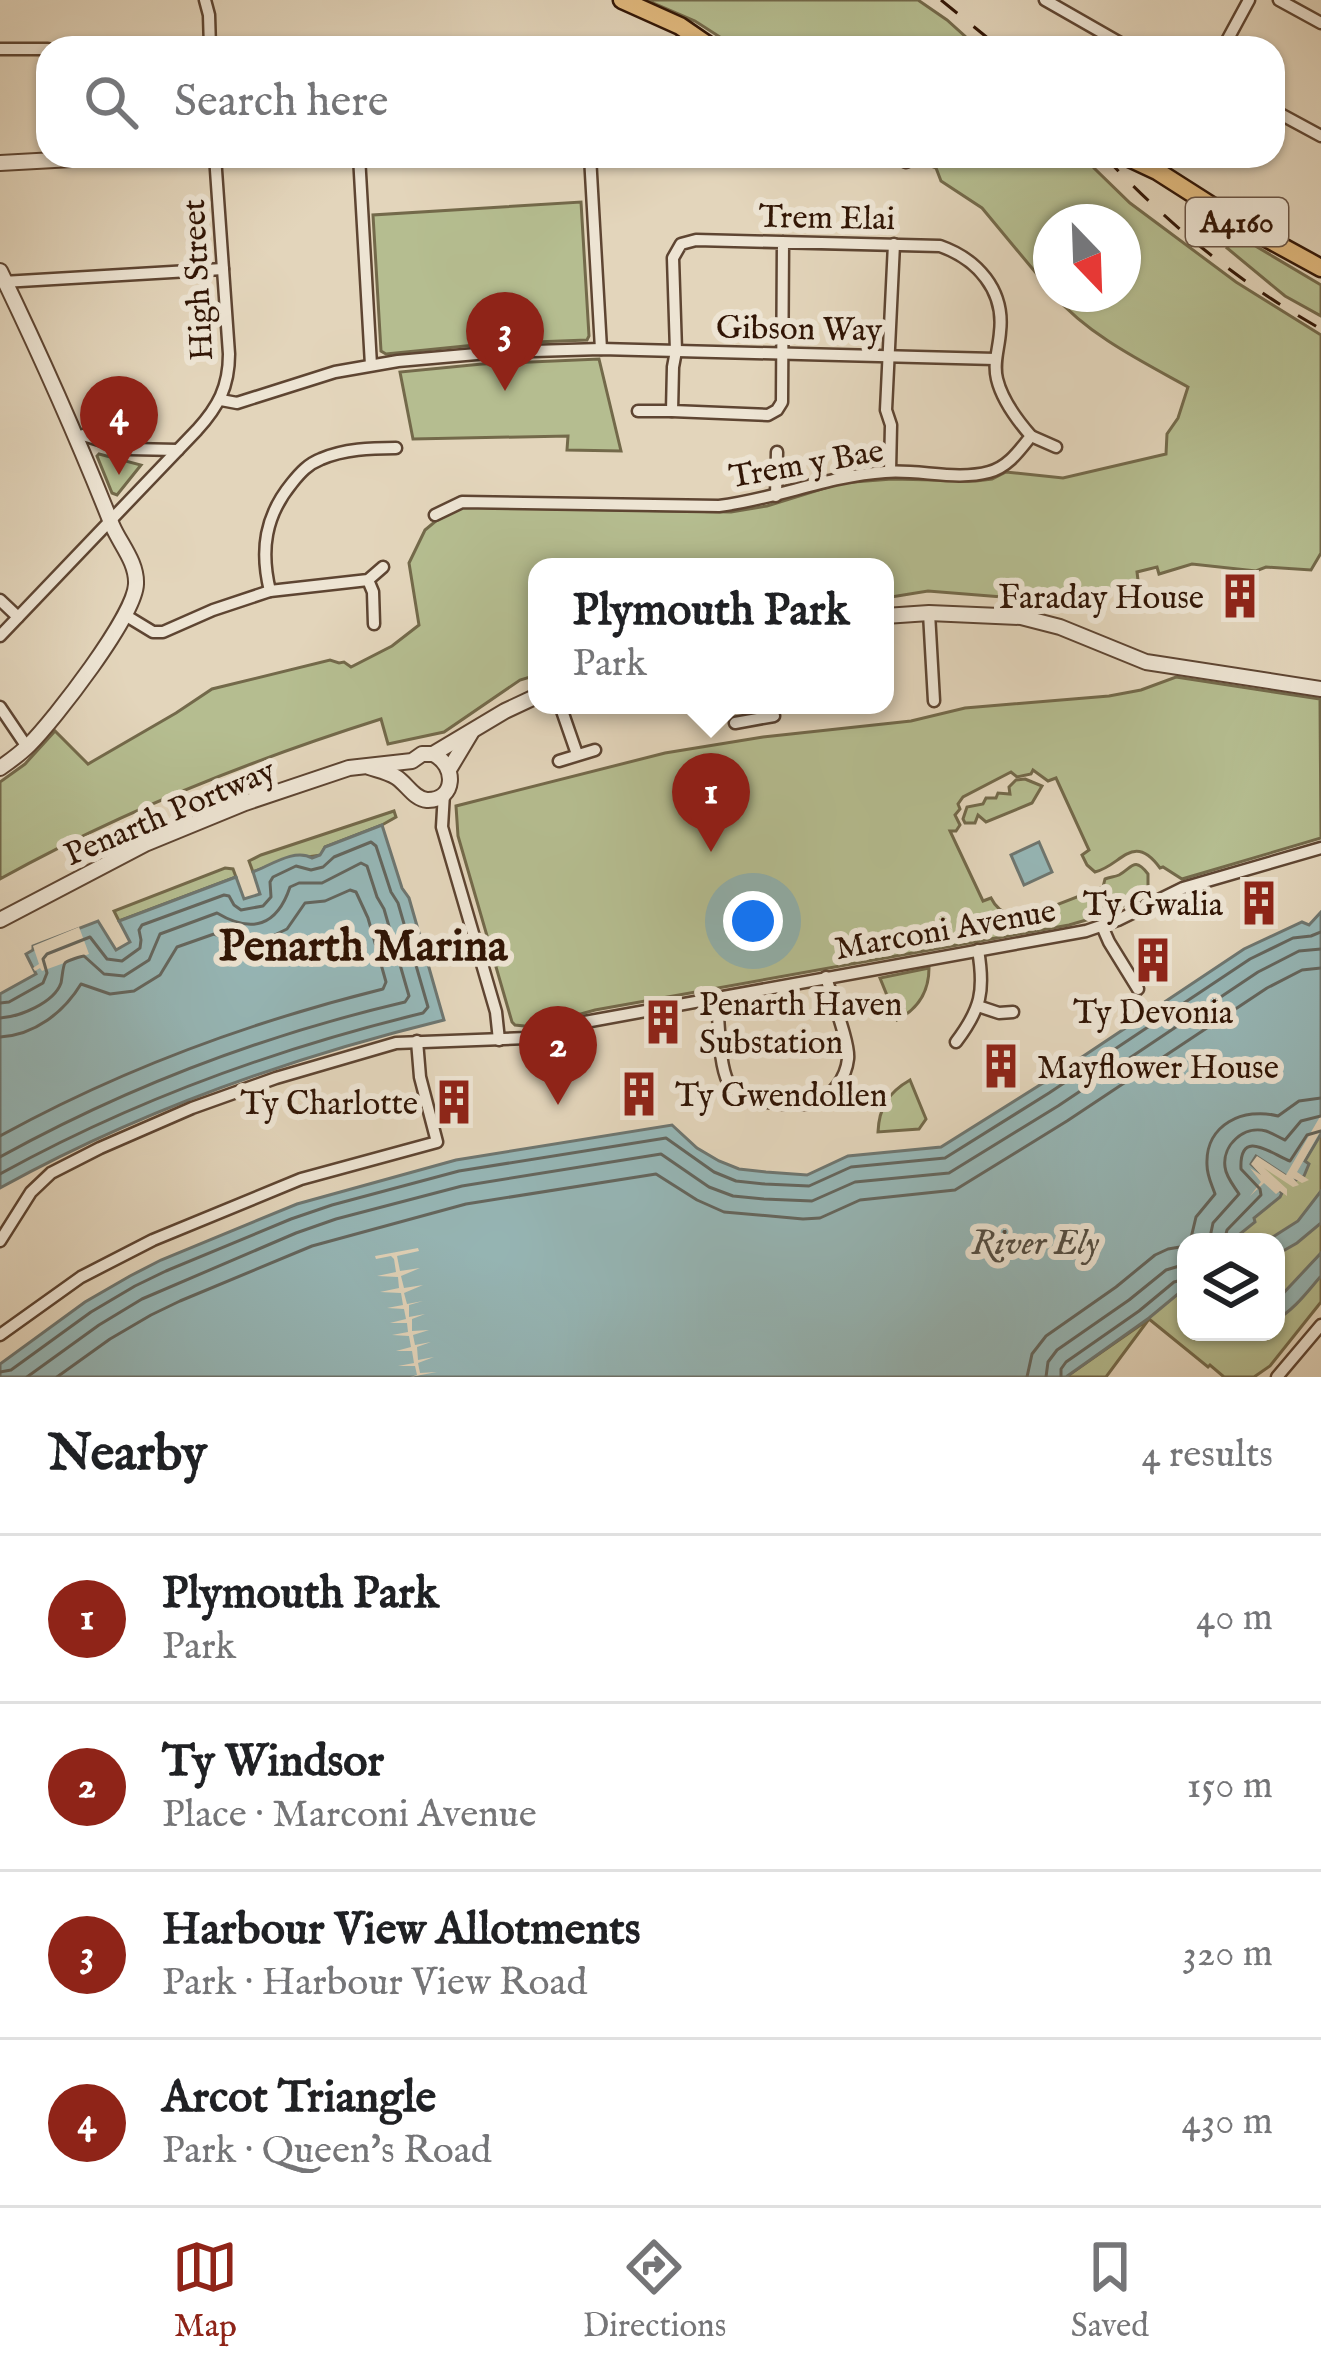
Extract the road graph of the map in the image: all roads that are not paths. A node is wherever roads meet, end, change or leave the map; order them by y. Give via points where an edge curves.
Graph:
1 (205, 0) edge
2 (622, 0) edge
3 (1046, 0) edge
4 (1249, 0) edge
5 (1279, 0) edge
6 (1321, 22) edge
7 (210, 36) edge
8 (693, 36) edge
9 (1108, 36) edge
10 (1230, 36) edge
11 (0, 49) edge
12 (36, 49) edge
13 (1285, 116) edge
14 (1321, 136) edge
15 (36, 161) edge
16 (0, 163) edge
17 (216, 168) edge
18 (360, 168) edge
19 (591, 168) edge
20 (1164, 168) edge
21 (783, 242) junction
22 (894, 244) junction
23 (223, 268) junction
24 (1321, 268) edge
25 (2, 278) edge
26 (601, 349) junction
27 (676, 351) junction
28 (784, 352) junction
29 (888, 356) junction
30 (995, 358) junction
31 (371, 365) junction
32 (221, 400) junction
33 (638, 411) dead end
34 (672, 411) junction
35 (1031, 436) junction
36 (76, 437) junction
37 (1057, 447) dead end
38 (396, 448) dead end
39 (178, 450) junction
40 (777, 452) dead end
41 (890, 471) junction
42 (776, 496) junction
43 (435, 515) dead end
44 (111, 521) junction
45 (383, 567) dead end
46 (368, 580) junction
47 (270, 591) junction
48 (0, 600) edge
49 (929, 613) junction
50 (125, 615) junction
51 (894, 615) edge
52 (18, 617) junction
53 (374, 624) dead end
54 (0, 636) edge
55 (1321, 689) edge
56 (528, 700) edge
57 (934, 701) dead end
58 (0, 707) edge
59 (563, 714) edge
60 (755, 714) edge
61 (774, 716) dead end
62 (756, 719) junction
63 (735, 723) dead end
64 (471, 733) junction
65 (27, 747) junction
66 (595, 750) dead end
67 (434, 754) junction
68 (577, 754) junction
69 (412, 761) junction
70 (559, 761) dead end
71 (364, 765) junction
72 (0, 768) edge
73 (450, 768) junction
74 (407, 786) junction
75 (444, 793) junction
76 (421, 799) junction
77 (442, 827) junction
78 (1321, 848) edge
79 (0, 920) edge
80 (1102, 926) junction
81 (978, 950) junction
82 (826, 977) junction
83 (1138, 988) dead end
84 (716, 998) junction
85 (978, 1006) junction
86 (1013, 1012) dead end
87 (417, 1040) junction
88 (499, 1040) junction
89 (956, 1042) dead end
90 (0, 1241) edge
91 (1321, 1325) edge
92 (0, 1335) edge
93 (1294, 1360) junction
94 (1277, 1377) edge
95 (1289, 1377) edge

1 - 7 street
2 - 8 main road
3 - 9 street
4 - 10 street
5 - 6 street
11 - 12 street
13 - 14 street
15 - 16 street
17 - 23 street, High Street
18 - 31 street
19 - 26 street
20 - 24 main road, A4160
21 - 22 street, Trem Elai
21 - 27 street, Trem Elai via 681,244 673,258
21 - 28 street
22 - 29 street
22 - 30 street, Trem Elai via 940,246 979,269 1002,316
23 - 25 street
23 - 32 street, High Street via 229,367
25 - 36 street
26 - 27 street, Gibson Way
26 - 31 street, Gibson Way
27 - 28 street, Gibson Way
27 - 34 street
28 - 29 street, Gibson Way
28 - 34 street via 783,394 768,415
29 - 30 street, Gibson Way
29 - 41 street
30 - 35 street via 1001,389
31 - 32 street, Gibson Way via 237,403
32 - 39 street
33 - 34 street
35 - 37 street
35 - 41 street, Trem y Bae via 988,473
36 - 39 street
36 - 44 street
38 - 47 street via 335,454 301,473 269,522
39 - 44 street
40 - 42 street
41 - 42 street, Trem y Bae
42 - 43 street, Trem y Bae via 719,506 462,502
44 - 50 street via 136,580
44 - 52 street
45 - 46 street
46 - 47 street
46 - 53 street
47 - 50 street via 163,632
48 - 52 street
49 - 51 street
49 - 55 street via 1028,618 1146,662
49 - 57 street
50 - 65 street
52 - 54 street
56 - 64 street
58 - 65 street
59 - 68 street
60 - 62 street
61 - 62 street
62 - 63 street
64 - 67 street
64 - 73 street
65 - 72 street
66 - 68 street
67 - 69 street
67 - 73 street
68 - 70 street
69 - 71 street, Penarth Portway
69 - 74 street
71 - 74 street
71 - 79 street, Penarth Portway via 158,838
73 - 75 street
74 - 76 street
75 - 76 street
75 - 77 street
76 - 77 street
77 - 88 street
78 - 80 street, Marconi Avenue via 1183,888
80 - 81 street, Marconi Avenue
80 - 83 street
81 - 82 street, Marconi Avenue
81 - 85 street
82 - 84 street, Marconi Avenue
82 - 84 street via 849,1057 837,1086 815,1102 754,1101 733,1089
84 - 88 street, Marconi Avenue
85 - 86 street
85 - 89 street
87 - 88 street, Marconi Avenue
87 - 90 street, Marconi Avenue via 276,1078 58,1168
87 - 92 street via 437,1142 301,1179 153,1240 81,1277
91 - 93 street
93 - 94 street
93 - 95 street

